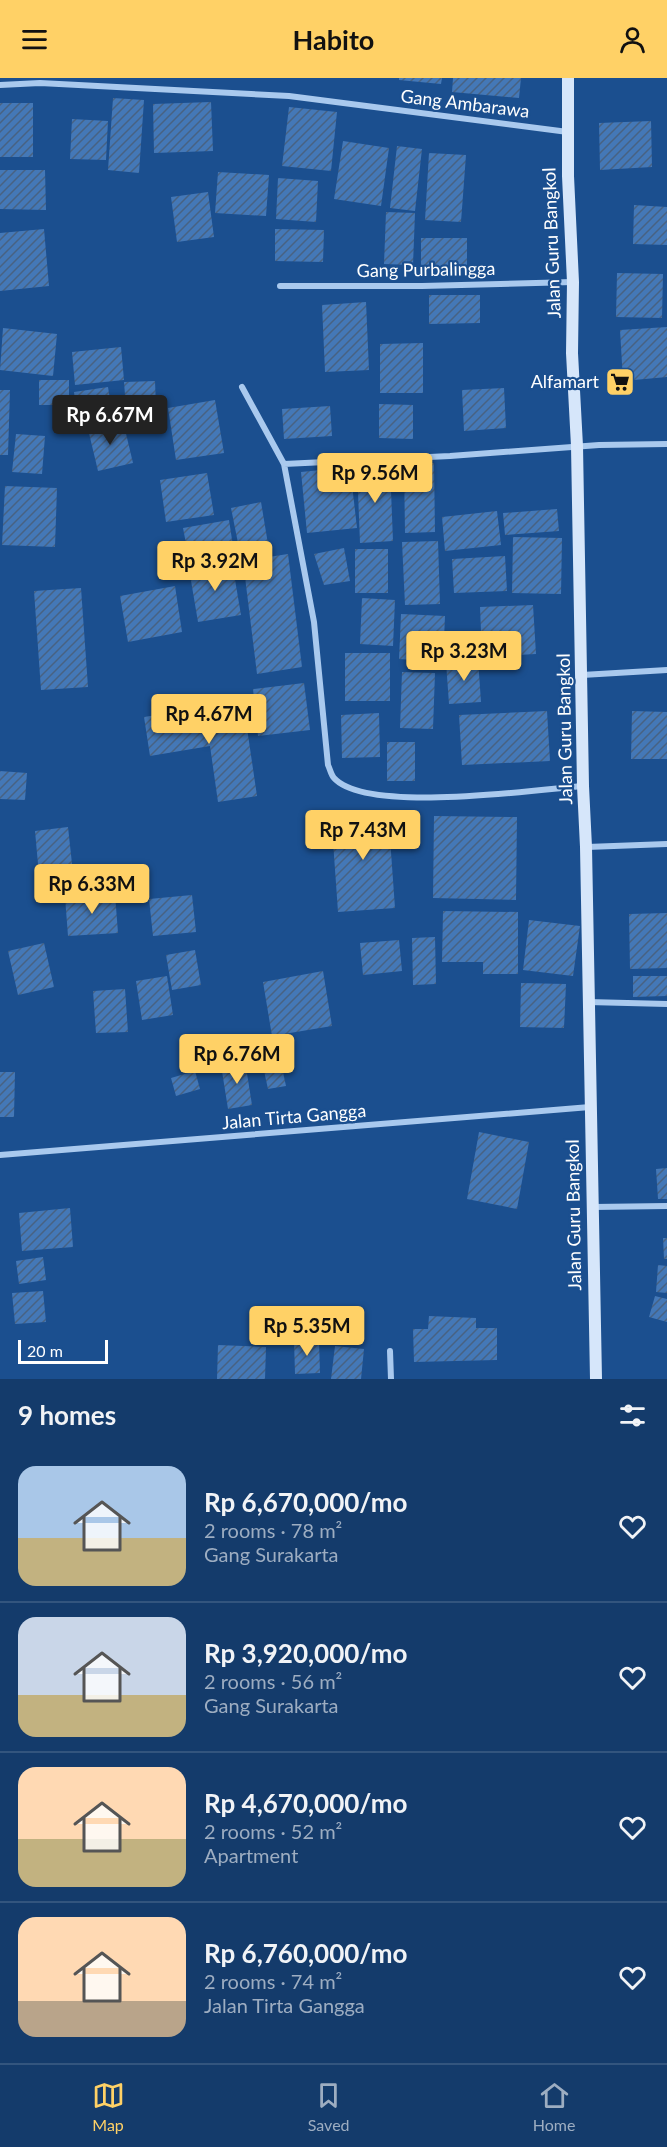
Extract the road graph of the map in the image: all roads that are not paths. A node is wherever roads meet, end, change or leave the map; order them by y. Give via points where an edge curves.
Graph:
1 (568, 78) edge
2 (0, 85) edge
3 (568, 132) junction
4 (573, 282) junction
5 (280, 286) dead end
6 (242, 387) dead end
7 (667, 444) edge
8 (577, 446) junction
9 (284, 464) junction
10 (667, 670) edge
11 (582, 675) junction
12 (583, 786) junction
13 (667, 844) edge
14 (586, 847) junction
15 (588, 1002) junction
16 (667, 1004) edge
17 (590, 1107) junction
18 (0, 1155) edge
19 (667, 1206) edge
20 (592, 1207) junction
21 (390, 1351) dead end
22 (391, 1379) edge
23 (596, 1379) edge

1 - 3 street, Jalan Guru Bangkol
2 - 3 street, Gang Ambarawa via 40,83 289,96
3 - 4 street, Jalan Guru Bangkol
4 - 5 street, Gang Purbalingga
4 - 8 street, Jalan Guru Bangkol
6 - 9 street
7 - 8 street
8 - 9 street
8 - 11 street, Jalan Guru Bangkol
9 - 12 street via 314,622 328,765 334,778 350,788 376,794 433,798
10 - 11 street
11 - 12 street, Jalan Guru Bangkol
12 - 14 street, Jalan Guru Bangkol
13 - 14 street
14 - 15 street, Jalan Guru Bangkol
15 - 16 street
15 - 17 street, Jalan Guru Bangkol
17 - 18 street, Jalan Tirta Gangga
17 - 20 street, Jalan Guru Bangkol
19 - 20 street
20 - 23 street, Jalan Guru Bangkol
21 - 22 street

